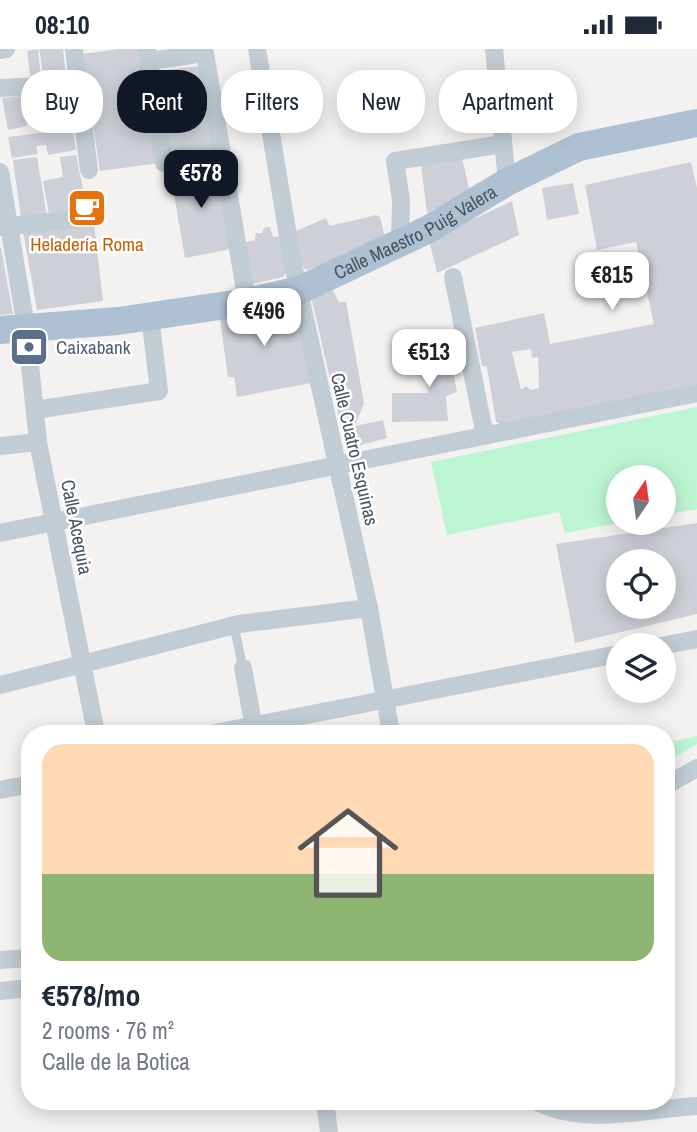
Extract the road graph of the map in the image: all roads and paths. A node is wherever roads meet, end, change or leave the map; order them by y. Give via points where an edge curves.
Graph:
1 (6, 49) edge
2 (74, 49) edge
3 (257, 49) edge
4 (494, 49) edge
5 (0, 50) edge
6 (148, 55) edge
7 (76, 70) edge
8 (260, 70) edge
9 (221, 85) edge
10 (21, 87) edge
11 (211, 87) junction
12 (0, 88) edge
13 (697, 123) edge
14 (84, 133) edge
15 (272, 133) edge
16 (503, 144) junction
17 (164, 163) dead end
18 (89, 170) dead end
19 (0, 171) edge
20 (507, 182) junction
21 (84, 218) dead end
22 (5, 226) edge
23 (401, 241) junction
24 (453, 277) dead end
25 (300, 290) junction
26 (247, 302) junction
27 (150, 316) junction
28 (13, 329) edge
29 (697, 393) edge
30 (35, 409) junction
31 (485, 436) junction
32 (38, 442) junction
33 (0, 446) edge
34 (338, 466) junction
35 (56, 522) junction
36 (0, 533) edge
37 (369, 608) junction
38 (234, 626) junction
39 (697, 639) edge
40 (676, 643) edge
41 (606, 656) edge
42 (81, 666) junction
43 (243, 668) joint
44 (0, 685) edge
45 (384, 701) junction
46 (94, 725) edge
47 (253, 725) edge
48 (268, 725) edge
49 (389, 725) edge
50 (697, 768) edge
51 (675, 781) edge
52 (21, 786) edge
53 (0, 790) edge
54 (21, 959) edge
55 (0, 960) edge
56 (21, 989) edge
57 (0, 991) edge
58 (697, 1106) edge
59 (675, 1109) edge
60 (326, 1110) edge
61 (569, 1110) edge
62 (668, 1110) edge
63 (330, 1132) edge

1 - 5 street
2 - 7 street
3 - 8 street, Calle Cuatro Esquinas
4 - 16 street
6 - 11 street via 205,53
6 - 17 street
9 - 11 path
10 - 12 street
11 - 26 street
13 - 20 main road, Calle Maestro Puig Valera via 579,147
14 - 18 street
15 - 25 street, Calle Cuatro Esquinas
16 - 20 street
16 - 23 street via 395,161
19 - 22 street, Calle Acequia
20 - 23 main road, Calle Maestro Puig Valera
21 - 22 street
22 - 28 street, Calle Acequia
23 - 25 main road, Calle Maestro Puig Valera
24 - 31 street
25 - 26 main road, Calle Maestro Puig Valera
25 - 34 street, Calle Cuatro Esquinas
26 - 27 main road, Calle Maestro Puig Valera
27 - 28 main road, Calle Maestro Puig Valera
27 - 30 street via 159,391
28 - 30 street, Calle Acequia
29 - 31 street
30 - 32 street, Calle Acequia
31 - 34 street
32 - 33 street
32 - 35 street, Calle Acequia
34 - 35 street
34 - 37 street, Calle Cuatro Esquinas
35 - 36 street
35 - 42 street, Calle Acequia
37 - 38 street
37 - 45 street, Calle Cuatro Esquinas
38 - 42 street
38 - 43 lane
39 - 40 street
41 - 45 street
42 - 44 street
42 - 46 street, Calle Acequia
43 - 47 street
45 - 48 street
45 - 49 street, Calle Cuatro Esquinas
50 - 51 street
52 - 53 street
54 - 55 street
56 - 57 street
58 - 59 street
60 - 63 street
61 - 62 street via 618,1117

